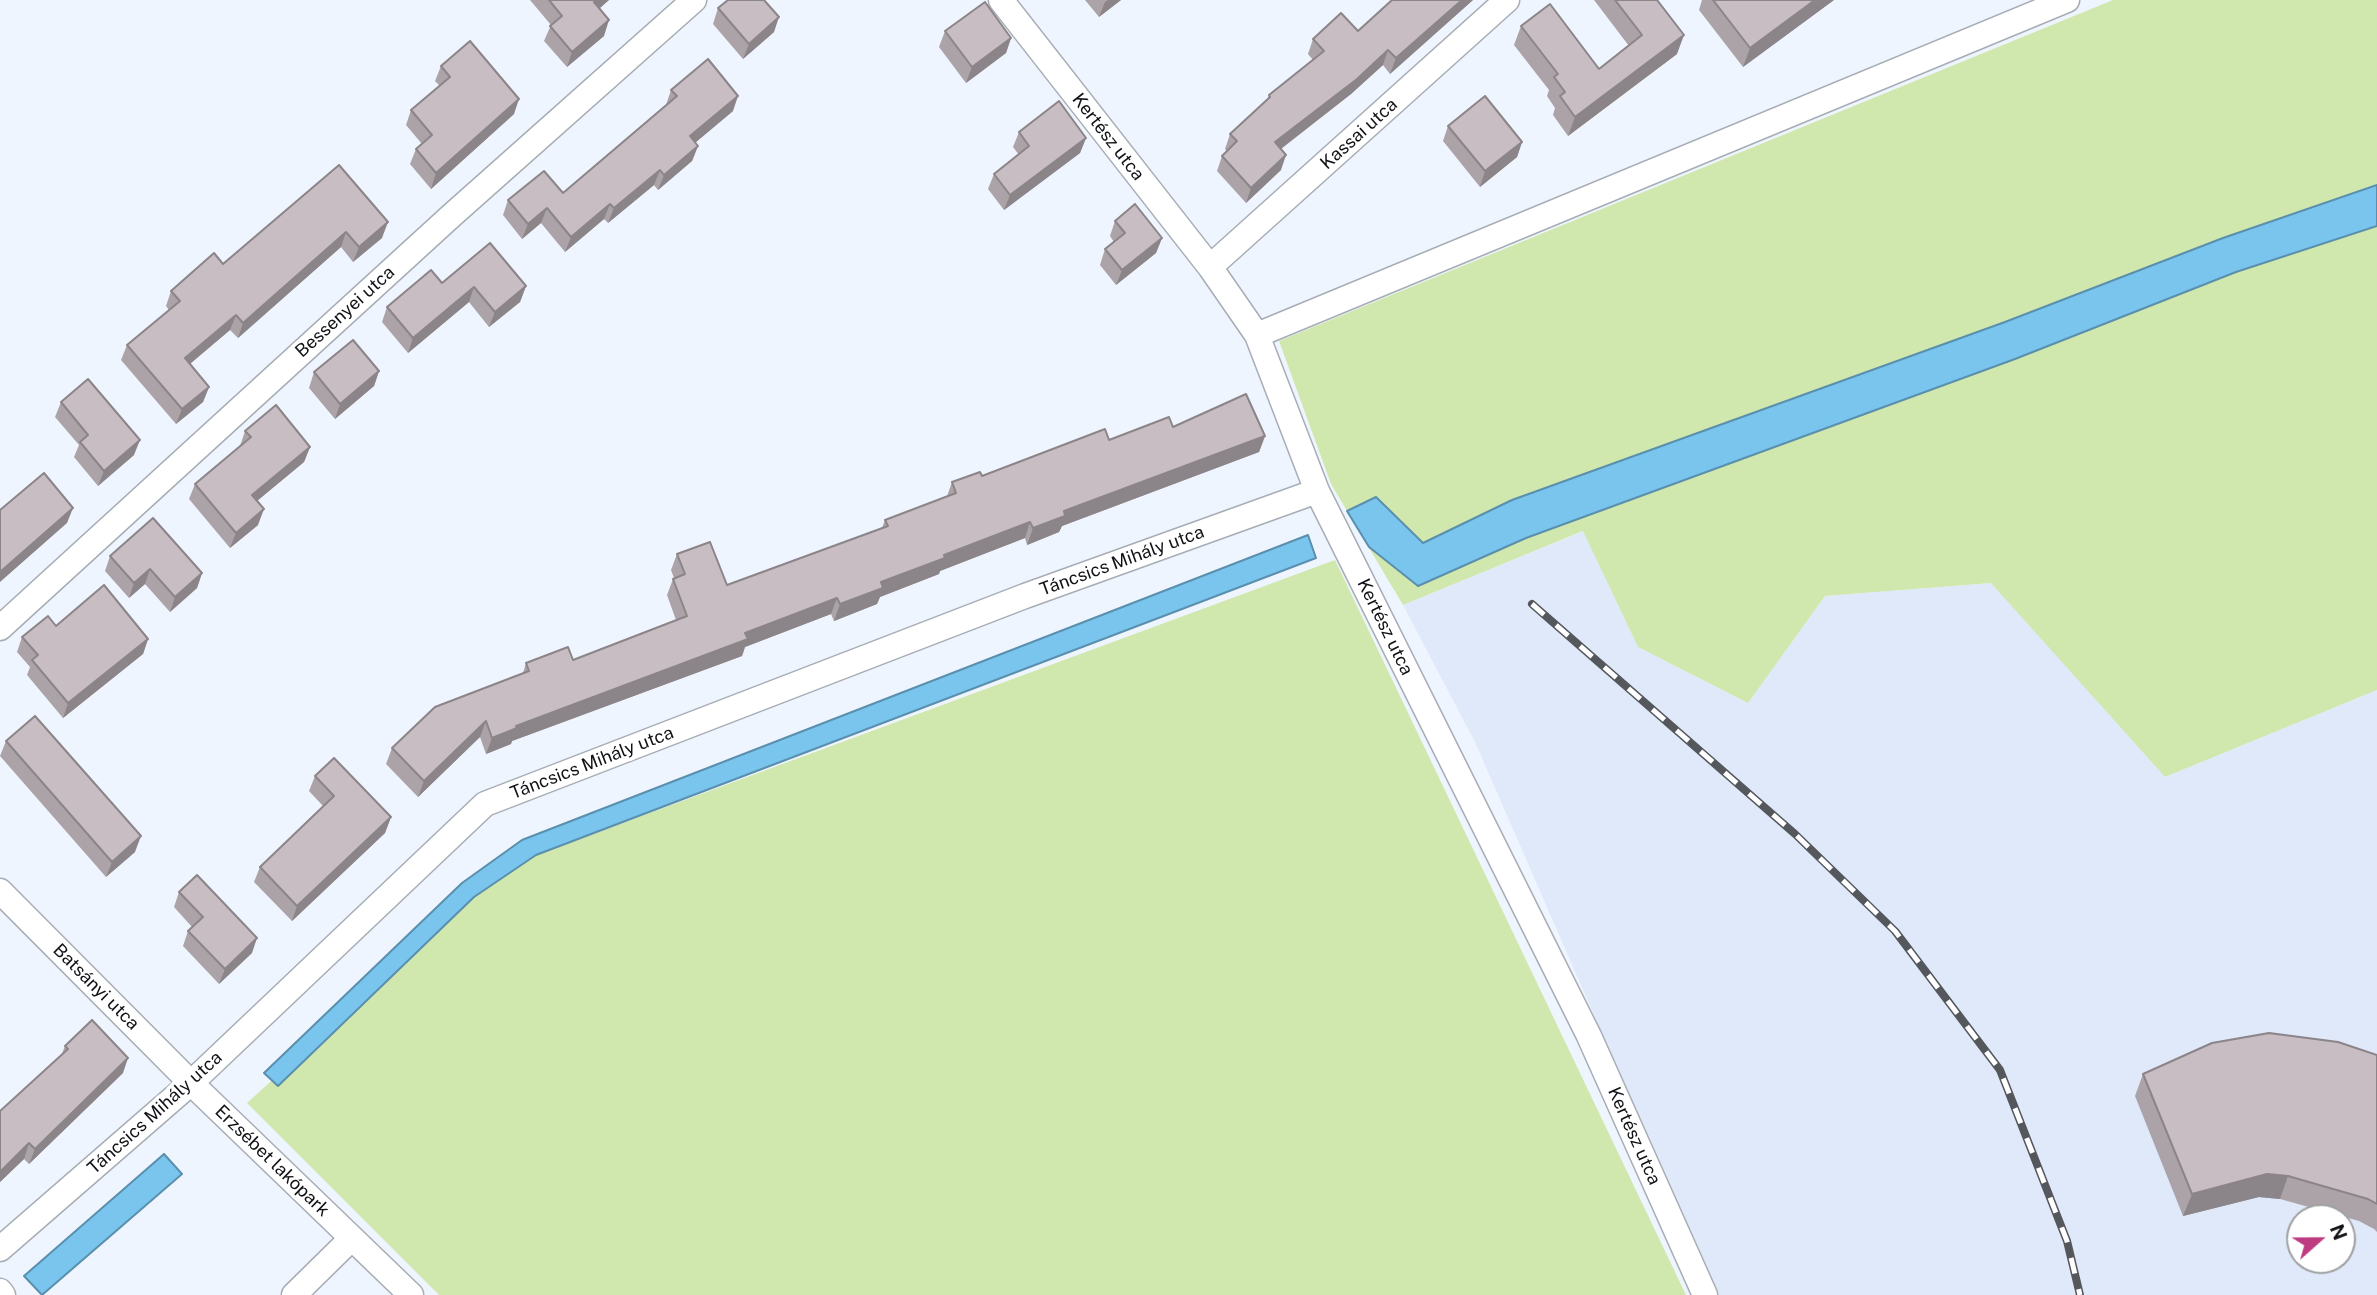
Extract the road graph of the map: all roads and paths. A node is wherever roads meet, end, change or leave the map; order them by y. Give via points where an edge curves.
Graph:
1 (694, 0) edge
2 (1001, 0) edge
3 (1507, 0) edge
4 (2067, 0) edge
5 (1210, 267) junction
6 (1257, 335) junction
7 (1317, 491) junction
8 (0, 628) edge
9 (0, 891) edge
10 (191, 1083) junction
11 (352, 1238) junction
12 (0, 1249) edge
13 (294, 1295) edge
14 (411, 1295) edge
15 (1705, 1295) edge

1 - 8 street, Bessenyei utca
2 - 5 street, Kertész utca
3 - 5 street, Kassai utca
4 - 6 street
5 - 6 street, Kertész utca
6 - 7 street, Kertész utca
7 - 10 street, Táncsics Mihály utca via 1026,596 485,804
7 - 15 street, Kertész utca via 1589,1036
9 - 10 street, Batsányi utca
10 - 11 street, Erzsébet lakópark
10 - 12 street, Táncsics Mihály utca
11 - 13 street
11 - 14 street, Erzsébet lakópark

